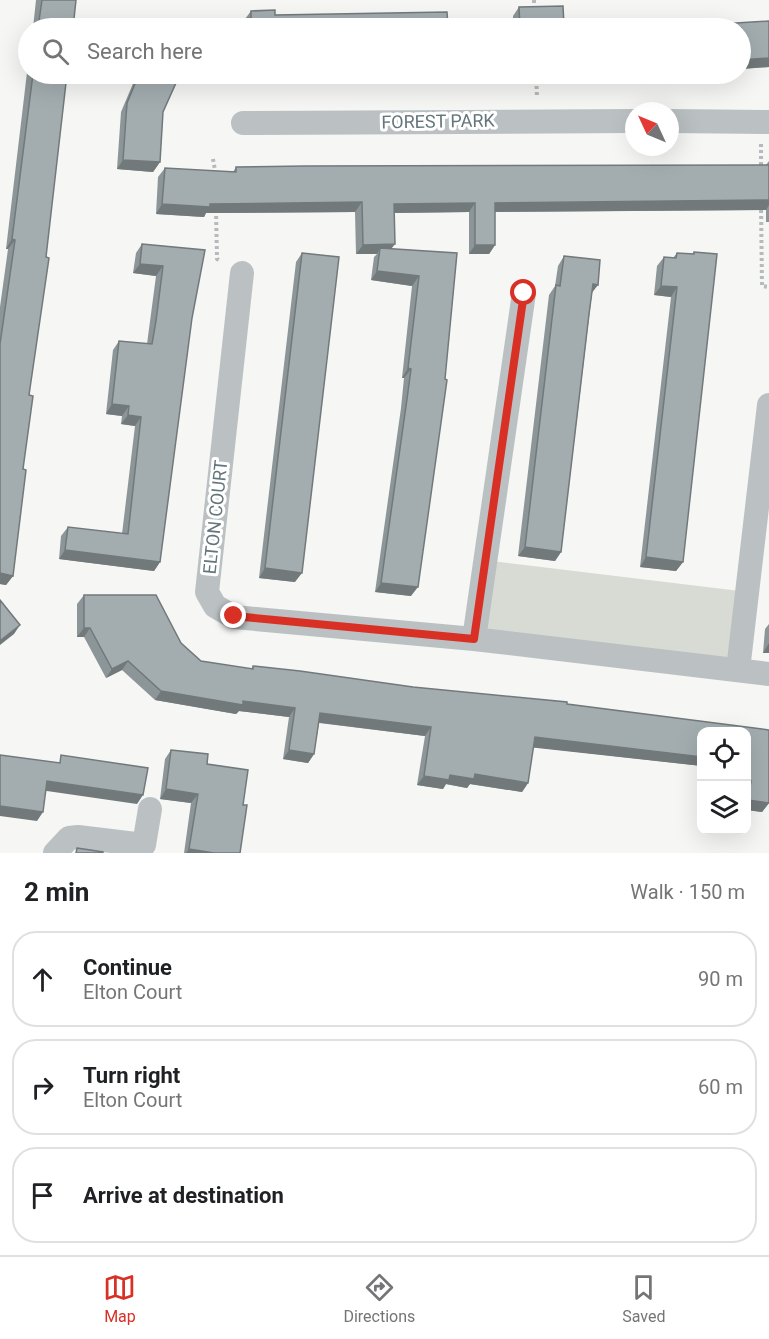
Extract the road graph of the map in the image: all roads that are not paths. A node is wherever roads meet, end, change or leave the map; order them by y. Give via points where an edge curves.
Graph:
1 (625, 121) edge
2 (679, 122) edge
3 (765, 122) edge
4 (243, 123) dead end
5 (242, 273) road end
6 (524, 293) dead end
7 (769, 405) edge
8 (474, 639) junction
9 (738, 670) junction
10 (769, 674) edge
11 (150, 809) dead end
12 (55, 853) edge

1 - 4 street, FOREST PARK
2 - 3 street
5 - 8 street, ELTON COURT via 207,592 215,606 234,616
6 - 8 street
7 - 9 street
8 - 9 street, ELTON COURT
9 - 10 street, ELTON COURT
11 - 12 street via 144,845 78,837 69,838

